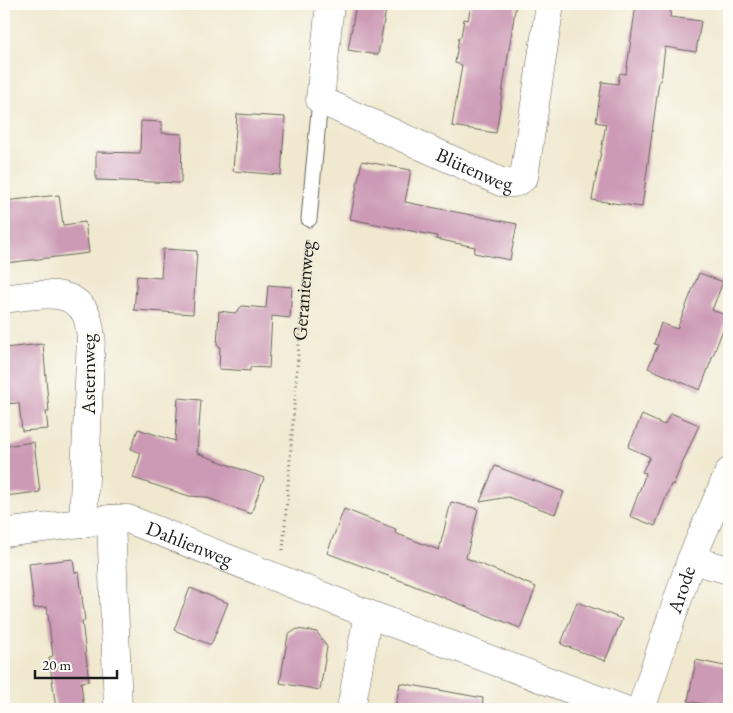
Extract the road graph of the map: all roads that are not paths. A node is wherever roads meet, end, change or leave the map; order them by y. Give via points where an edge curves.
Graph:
1 (330, 4) edge
2 (550, 4) edge
3 (320, 100) junction
4 (309, 218) road end
5 (4, 299) edge
6 (729, 472) edge
7 (111, 519) junction
8 (83, 523) junction
9 (4, 533) edge
10 (691, 560) junction
11 (729, 570) edge
12 (368, 614) junction
13 (118, 709) edge
14 (351, 709) edge
15 (623, 709) edge
16 (641, 709) edge

1 - 3 street, Geranienweg
2 - 3 street, Blütenweg via 524,177 519,182 501,182
3 - 4 lane, Geranienweg
5 - 8 street, Asternweg via 59,295 74,301 86,314 91,337
6 - 10 street, Arode
7 - 8 street, Dahlienweg
7 - 12 street, Dahlienweg via 128,520
7 - 13 street
8 - 9 street, Dahlienweg
10 - 11 street
10 - 16 street, Arode
12 - 14 street
12 - 15 street, Dahlienweg

